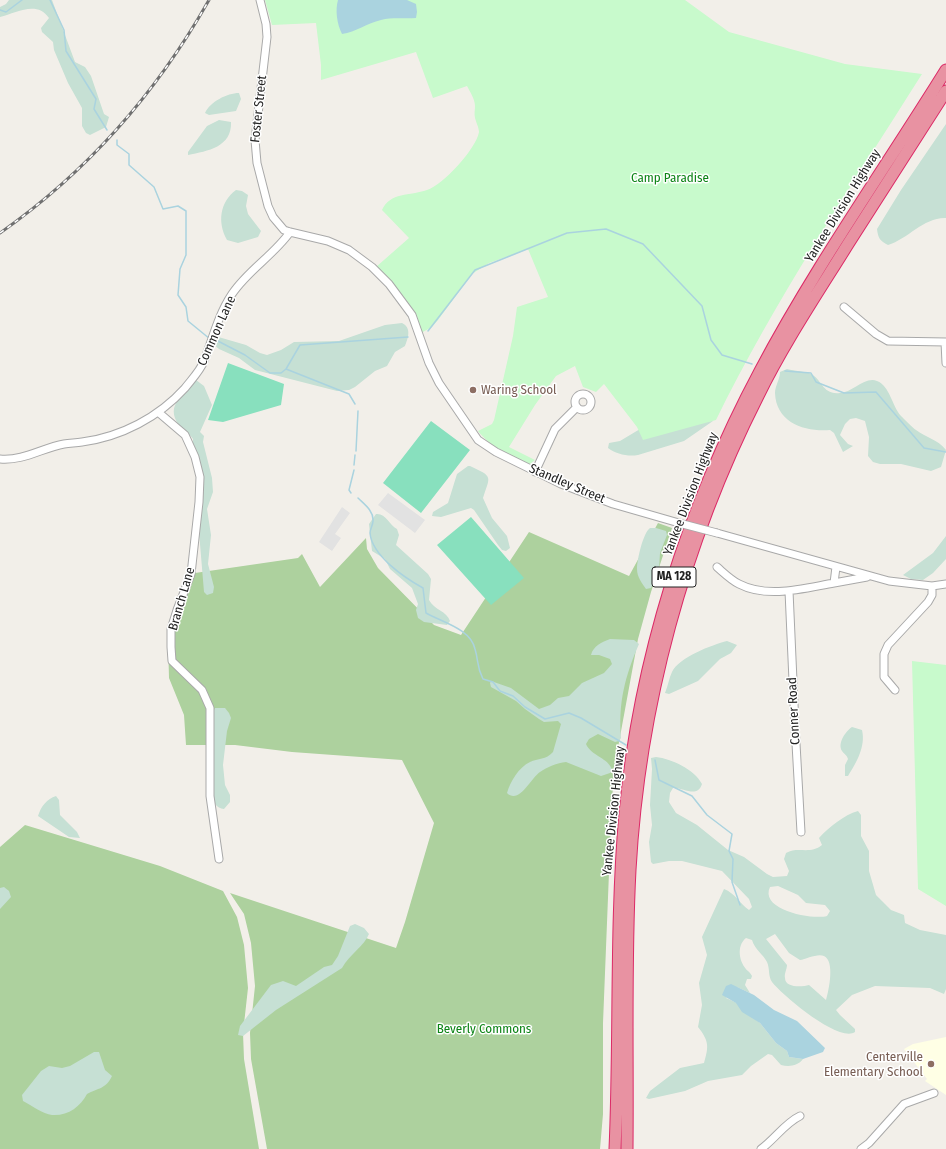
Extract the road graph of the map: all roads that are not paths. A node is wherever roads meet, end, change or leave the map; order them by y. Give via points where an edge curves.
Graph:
1 (260, 0) edge
2 (946, 70) edge
3 (946, 91) edge
4 (290, 232) junction
5 (844, 307) dead end
6 (945, 342) edge
7 (946, 363) edge
8 (577, 407) dead end
9 (158, 412) junction
10 (0, 458) edge
11 (536, 472) junction
12 (717, 567) dead end
13 (836, 567) junction
14 (869, 576) junction
15 (834, 583) junction
16 (946, 584) edge
17 (932, 586) junction
18 (790, 591) junction
19 (895, 690) dead end
20 (801, 832) dead end
21 (219, 859) dead end
22 (934, 1093) dead end
23 (800, 1116) dead end
24 (871, 1146) edge
25 (615, 1149) edge
26 (627, 1149) edge
27 (761, 1149) edge
28 (861, 1149) edge

1 - 4 street, Foster Street via 267,37 254,140 257,163 274,218 284,230
2 - 25 highway, Yankee Division Highway / MA 128 via 815,278 759,373 701,499 674,576 643,697 625,812 619,905
3 - 26 highway, Yankee Division Highway / MA 128 via 766,380 706,512 678,597 648,725 630,870
4 - 9 street, Common Lane via 232,293 204,361 195,376 178,396
4 - 11 street, Standley Street via 339,245 372,267 398,295 412,315 433,373 478,440
5 - 6 street via 876,334 888,340
6 - 7 street
8 - 11 street via 555,429
9 - 10 street, Common Lane via 144,421 112,434 83,442 63,444 23,458
9 - 21 street, Branch Lane via 185,435 195,457 200,477 191,574 177,610 171,647 172,660 202,690 210,708 210,791
11 - 13 street, Standley Street, bridge via 613,504
12 - 18 street via 748,588 772,592
13 - 14 street, Standley Street
13 - 15 street
14 - 15 street
14 - 17 street, Standley Street
15 - 18 street
16 - 17 street, Standley Street
17 - 19 street via 928,602 892,639 884,654 884,677
18 - 20 street, Conner Road
22 - 24 street via 904,1104
23 - 27 street via 792,1120 772,1142
24 - 28 street

